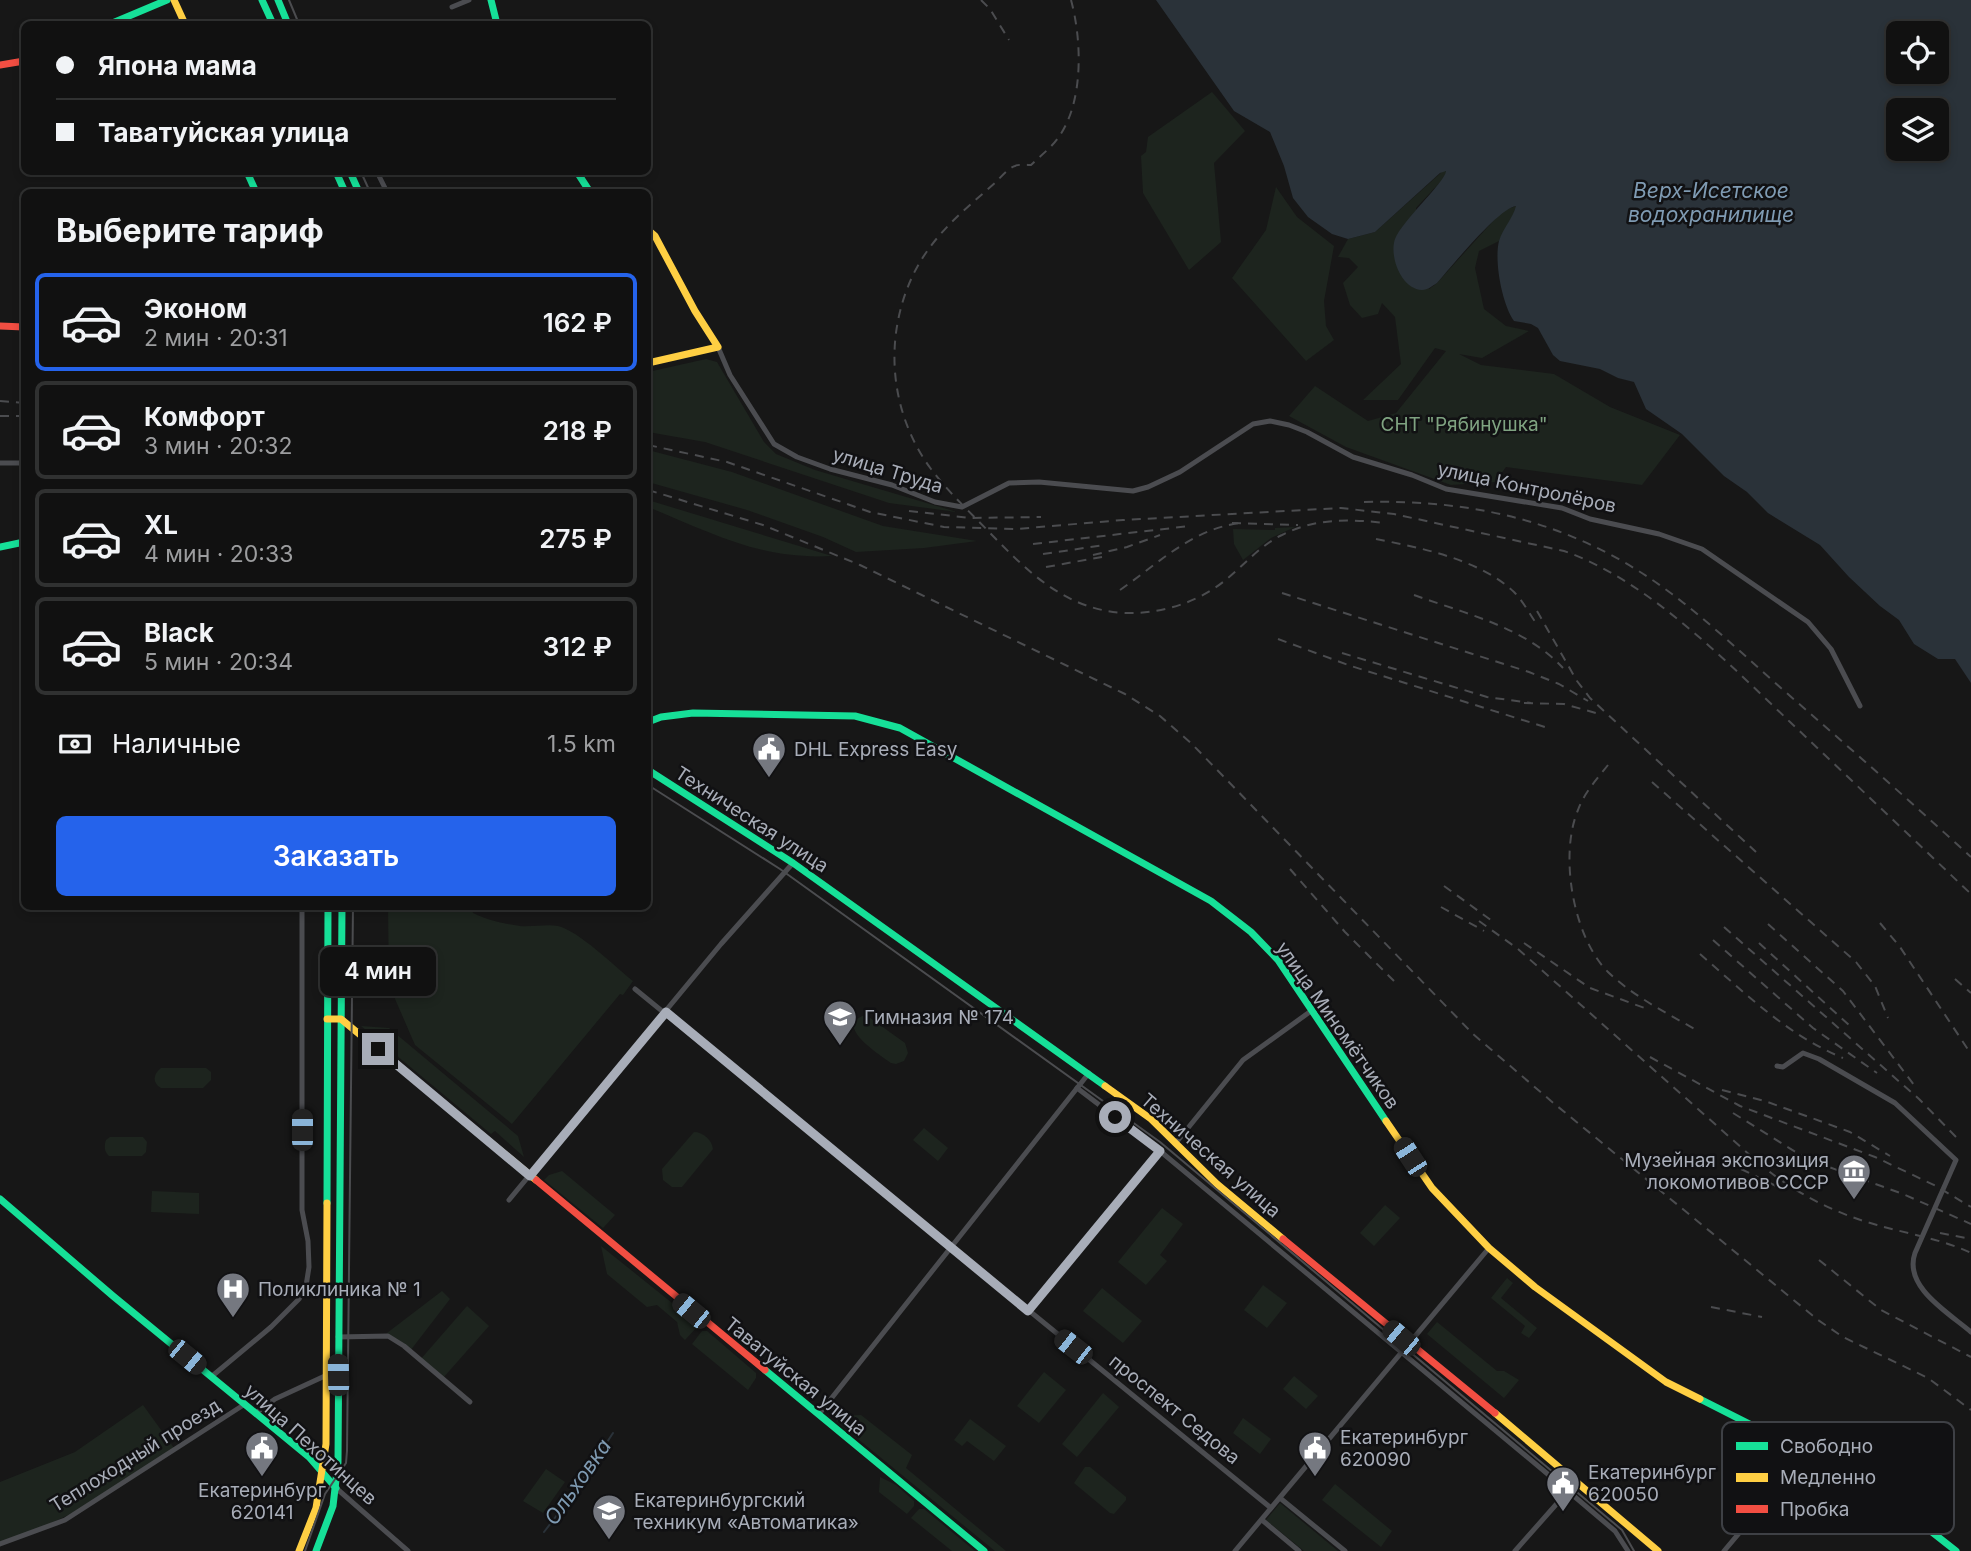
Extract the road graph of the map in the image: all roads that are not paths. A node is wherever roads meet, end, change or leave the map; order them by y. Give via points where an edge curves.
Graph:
1 (167, 0) edge
2 (174, 0) edge
3 (262, 0) edge
4 (278, 0) edge
5 (469, 0) edge
6 (491, 0) edge
7 (452, 7) dead end
8 (117, 21) edge
9 (184, 21) edge
10 (272, 21) edge
11 (287, 21) edge
12 (496, 21) edge
13 (21, 62) edge
14 (0, 65) edge
15 (651, 233) edge
16 (0, 326) edge
17 (21, 327) edge
18 (718, 347) junction
19 (651, 362) edge
20 (1253, 425) joint
21 (0, 463) edge
22 (21, 463) edge
23 (21, 543) edge
24 (0, 547) edge
25 (1860, 706) dead end
26 (651, 721) edge
27 (651, 772) edge
28 (793, 863) junction
29 (302, 910) edge
30 (328, 910) edge
31 (342, 910) edge
32 (635, 989) dead end
33 (1311, 1011) junction
34 (666, 1012) junction
35 (327, 1019) junction
36 (341, 1019) junction
37 (1777, 1066) dead end
38 (1089, 1073) junction
39 (1077, 1088) junction
40 (1175, 1144) junction
41 (1160, 1151) junction
42 (530, 1176) junction
43 (0, 1199) edge
44 (509, 1200) dead end
45 (1489, 1248) junction
46 (951, 1249) junction
47 (1028, 1311) junction
48 (1971, 1332) edge
49 (338, 1337) junction
50 (1410, 1344) junction
51 (1402, 1353) junction
52 (327, 1375) junction
53 (211, 1377) junction
54 (470, 1402) dead end
55 (245, 1405) junction
56 (256, 1413) junction
57 (819, 1414) junction
58 (1745, 1422) edge
59 (323, 1471) junction
60 (336, 1488) junction
61 (1568, 1491) junction
62 (1280, 1498) junction
63 (1271, 1508) junction
64 (1262, 1520) junction
65 (1738, 1534) edge
66 (1934, 1534) edge
67 (0, 1544) edge
68 (299, 1551) edge
69 (316, 1551) edge
70 (408, 1551) edge
71 (984, 1551) edge
72 (1235, 1551) edge
73 (1299, 1551) edge
74 (1345, 1551) edge
75 (1515, 1551) edge
76 (1628, 1551) edge
77 (1658, 1551) edge
78 (1724, 1551) edge
79 (1956, 1551) edge

1 - 8 main road
2 - 9 main road
3 - 10 main road
4 - 11 main road
5 - 7 street
6 - 12 main road
13 - 14 main road
15 - 18 main road
16 - 17 main road
18 - 19 main road
18 - 20 street, улица Труда via 730,375 774,444 830,469 956,507 1009,483 1142,489 1180,472
20 - 25 street, улица Контролёров via 1270,421 1289,425 1353,457 1446,489 1562,508 1702,549 1808,622 1831,649
21 - 22 street
23 - 24 main road
26 - 33 main road, улица Миномётчиков via 693,713 855,716 901,729 1227,912 1278,960
27 - 28 main road, Техническая улица
28 - 34 street
28 - 38 main road, Техническая улица
29 - 53 street via 302,1210 310,1267 306,1286 292,1308
30 - 35 main road
31 - 36 main road
32 - 34 street, проспект Седова
33 - 40 street via 1243,1060
33 - 45 main road, улица Миномётчиков via 1432,1188
34 - 42 street
34 - 46 street, проспект Седова
35 - 36 main road
35 - 52 main road
36 - 42 main road, Таватуйская улица
36 - 49 main road
37 - 48 street via 1783,1067 1803,1053 1819,1059 1895,1103 1956,1160 1911,1267 1924,1291
38 - 39 street
38 - 40 main road, Техническая улица via 1151,1119
39 - 41 street
39 - 46 street
40 - 50 main road, Техническая улица
41 - 47 street
41 - 51 street
42 - 44 street
42 - 57 main road, Таватуйская улица
43 - 53 main road, улица Пехотинцев
45 - 50 street
45 - 58 main road, улица Миномётчиков via 1646,1370
46 - 47 street, проспект Седова
46 - 57 street
47 - 63 street, проспект Седова
49 - 54 street via 388,1336
49 - 60 main road
50 - 51 street
50 - 77 main road, Техническая улица
51 - 61 street
51 - 62 street
52 - 56 street
52 - 59 main road
53 - 55 main road, улица Пехотинцев
55 - 56 main road, улица Пехотинцев
55 - 67 street, Теплоходный проезд via 65,1520
56 - 59 main road, улица Пехотинцев
57 - 71 main road, Таватуйская улица
59 - 60 main road, улица Пехотинцев
59 - 68 main road via 316,1508
60 - 69 main road
60 - 70 street, улица Пехотинцев
61 - 75 street
61 - 76 street via 1615,1531
62 - 63 street
62 - 74 street
63 - 64 street
64 - 72 street
64 - 73 street
65 - 78 street
66 - 79 main road, улица Миномётчиков

